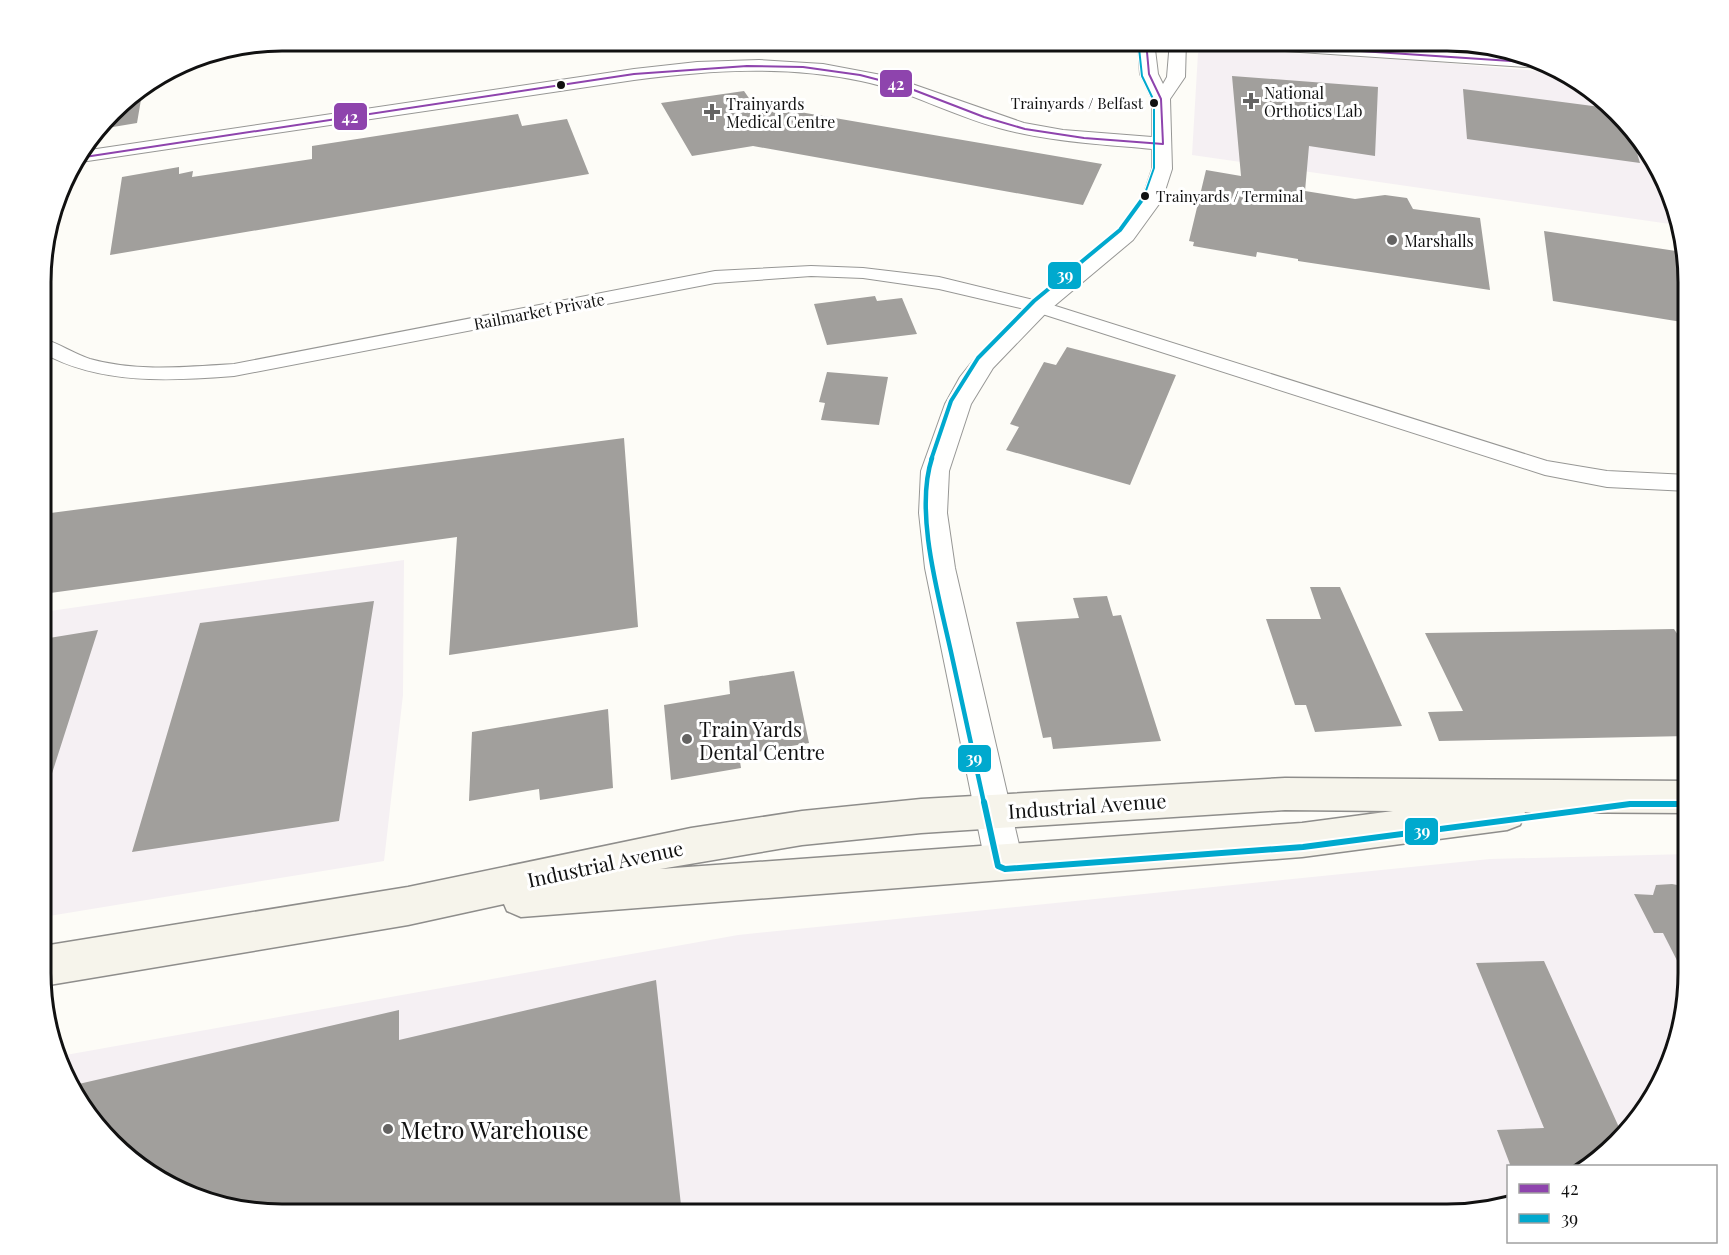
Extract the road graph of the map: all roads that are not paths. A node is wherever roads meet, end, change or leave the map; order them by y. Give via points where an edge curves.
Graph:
1 (1147, 51) edge
2 (1177, 51) edge
3 (1360, 51) edge
4 (1515, 61) edge
5 (1161, 99) junction
6 (1162, 139) junction
7 (88, 157) edge
8 (1038, 307) junction
9 (51, 350) edge
10 (1678, 483) edge
11 (1630, 796) junction
12 (1678, 797) edge
13 (995, 811) junction
14 (1004, 862) junction
15 (408, 906) junction
16 (51, 965) edge

1 - 5 street via 1149,74
2 - 5 street via 1176,76
3 - 4 street
5 - 6 street
6 - 7 street via 1025,129 898,84 768,64 711,65
6 - 8 street via 1161,180 1145,212 1111,248
8 - 9 street, Railmarket Private via 914,278 791,272 715,277 258,367 212,372 158,373 107,367
8 - 10 street, Railmarket Private via 1545,468 1607,479
8 - 13 street via 969,383 941,450 933,493 940,568
11 - 12 main road, Industrial Avenue
11 - 13 main road, Industrial Avenue via 1285,794
11 - 14 main road, Industrial Avenue via 1302,840
13 - 14 street
13 - 15 main road, Industrial Avenue via 802,828 691,844
14 - 15 main road, Industrial Avenue
15 - 16 main road, Industrial Avenue

